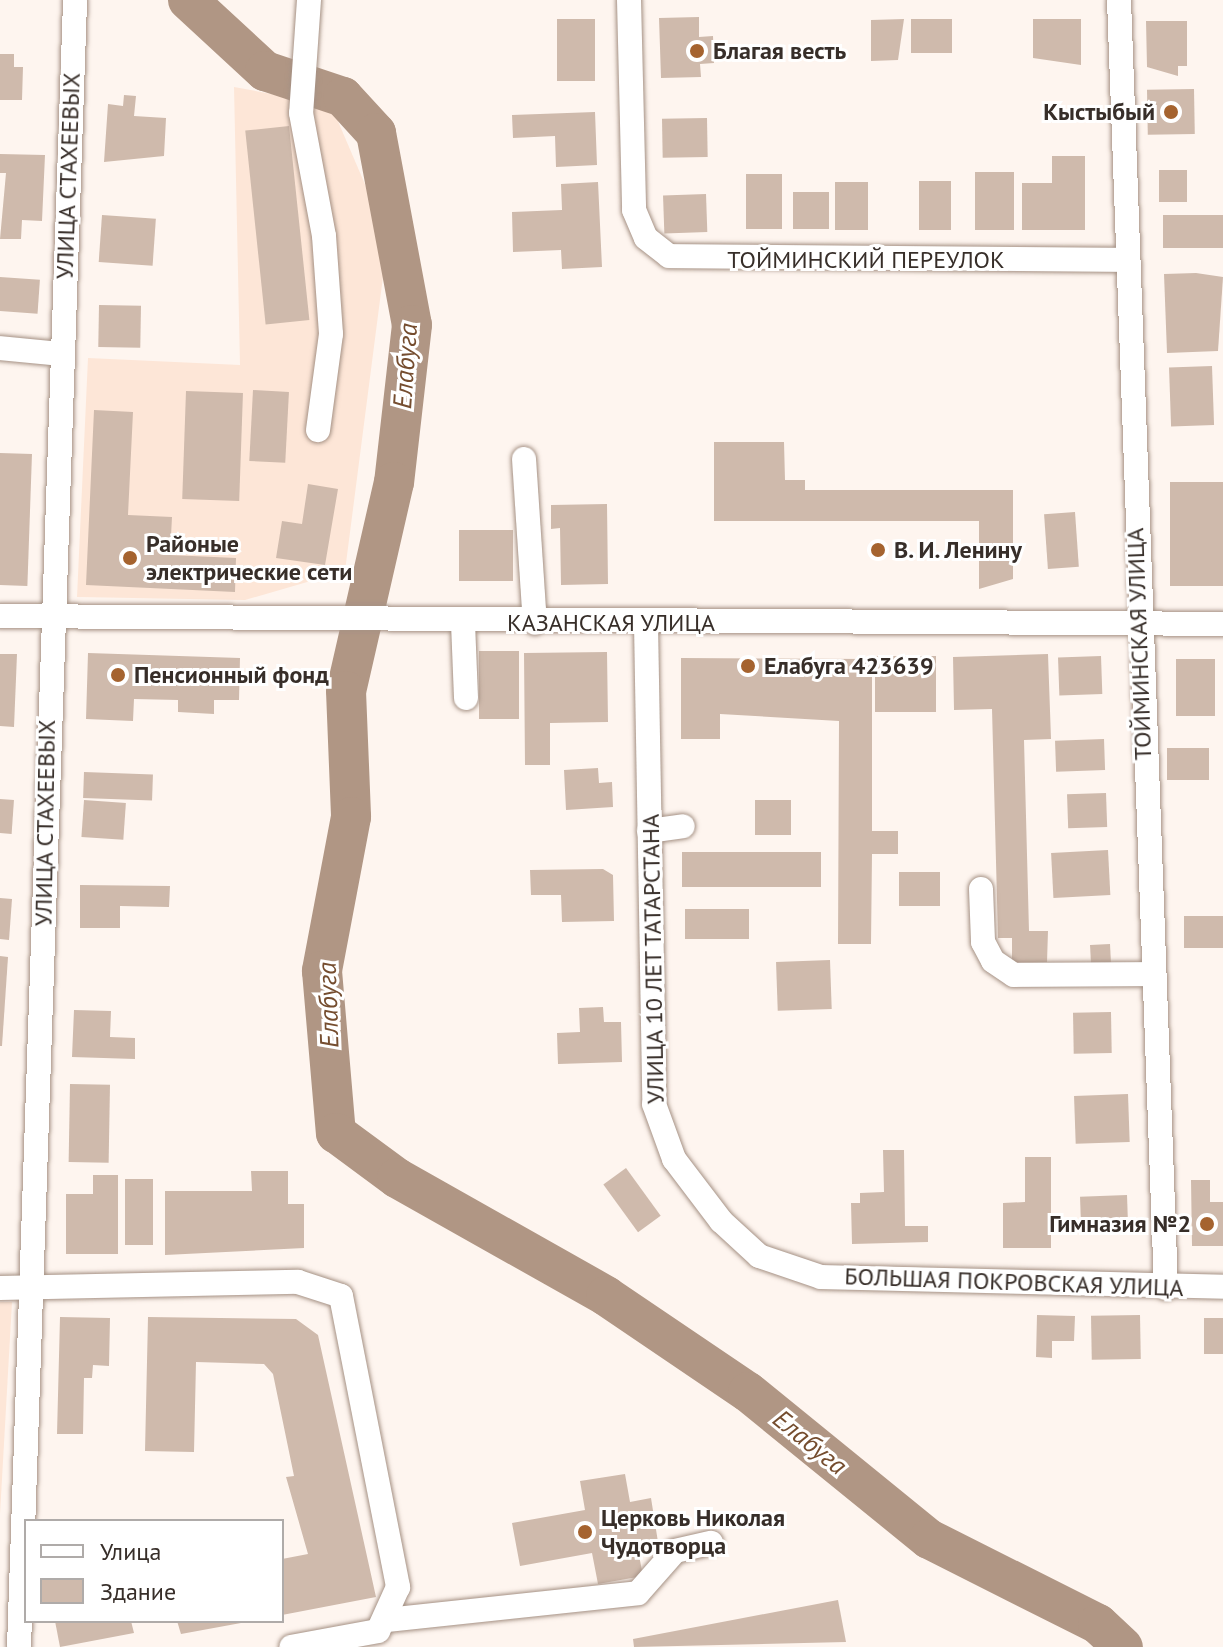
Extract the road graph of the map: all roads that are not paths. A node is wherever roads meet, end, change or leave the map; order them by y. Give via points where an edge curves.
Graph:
1 (75, 0) edge
2 (309, 0) edge
3 (629, 0) edge
4 (1119, 0) edge
5 (1125, 260) junction
6 (0, 348) edge
7 (61, 354) junction
8 (318, 430) dead end
9 (524, 459) dead end
10 (0, 616) edge
11 (49, 616) junction
12 (463, 623) junction
13 (535, 623) junction
14 (646, 623) junction
15 (1138, 624) junction
16 (1223, 624) edge
17 (466, 698) dead end
18 (683, 826) dead end
19 (649, 831) junction
20 (981, 889) dead end
21 (1152, 974) junction
22 (806, 1273) joint
23 (1223, 1287) edge
24 (0, 1288) edge
25 (36, 1288) junction
26 (1166, 1288) junction
27 (25, 1519) edge
28 (24, 1541) edge
29 (711, 1543) dead end
30 (387, 1620) junction
31 (19, 1647) edge
32 (291, 1647) edge

1 - 7 street, УЛИЦА СТАХЕЕВЫХ
2 - 8 street via 301,113 324,236 331,334
3 - 5 street, ТОЙМИНСКИЙ ПЕРЕУЛОК via 634,210 646,238 684,261
4 - 5 street, ТОЙМИНСКАЯ УЛИЦА
5 - 15 street, ТОЙМИНСКАЯ УЛИЦА
6 - 7 street
7 - 11 street, УЛИЦА СТАХЕЕВЫХ
9 - 13 street
10 - 11 street, КАЗАНСКАЯ УЛИЦА
11 - 12 street, КАЗАНСКАЯ УЛИЦА
11 - 25 street, УЛИЦА СТАХЕЕВЫХ
12 - 13 street, КАЗАНСКАЯ УЛИЦА
12 - 17 street
13 - 14 street, КАЗАНСКАЯ УЛИЦА
14 - 15 street, КАЗАНСКАЯ УЛИЦА
14 - 19 street, УЛИЦА 10 ЛЕТ ТАТАРСТАНА
15 - 16 street, КАЗАНСКАЯ УЛИЦА
15 - 21 street, ТОЙМИНСКАЯ УЛИЦА
18 - 19 street
19 - 22 street, УЛИЦА 10 ЛЕТ ТАТАРСТАНА via 659,1128 700,1196 740,1240
20 - 21 street via 983,942 993,961 1014,975
21 - 26 street, ТОЙМИНСКАЯ УЛИЦА
22 - 26 street, БОЛЬШАЯ ПОКРОВСКАЯ УЛИЦА
23 - 26 street, БОЛЬШАЯ ПОКРОВСКАЯ УЛИЦА
24 - 25 street
25 - 27 street, УЛИЦА СТАХЕЕВЫХ
25 - 30 street via 298,1282 335,1289 344,1306 398,1587
28 - 31 street, УЛИЦА СТАХЕЕВЫХ
29 - 30 street via 675,1551 638,1593
30 - 32 street via 378,1631

